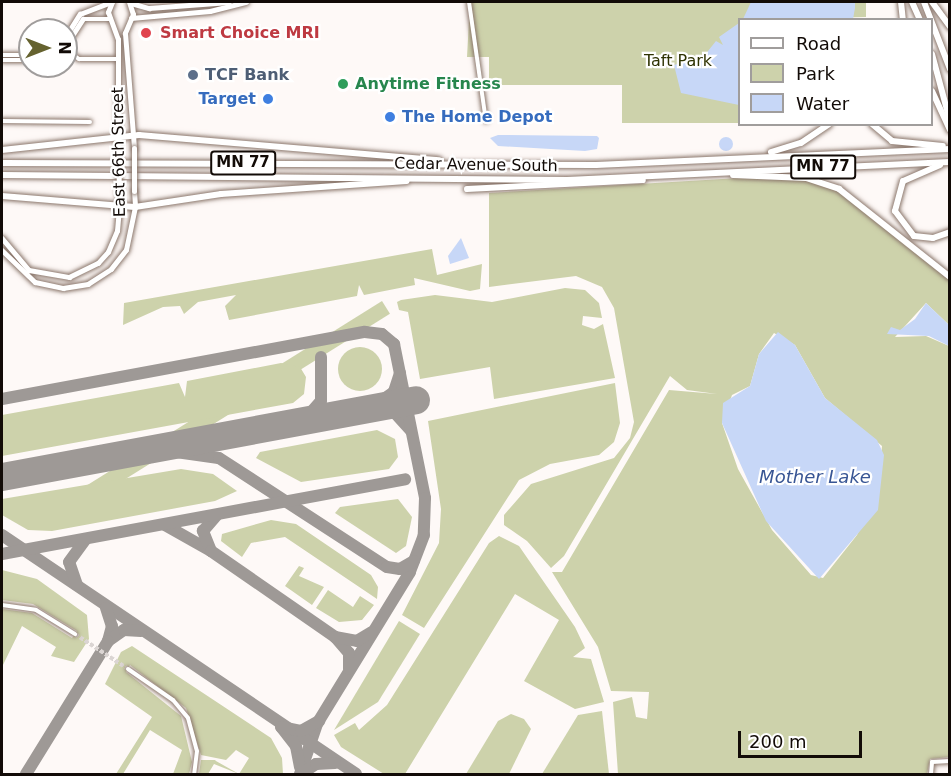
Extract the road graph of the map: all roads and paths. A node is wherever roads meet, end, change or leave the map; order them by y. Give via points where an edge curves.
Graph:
1 (112, 2) edge
2 (130, 2) edge
3 (229, 2) edge
4 (246, 2) edge
5 (469, 2) edge
6 (901, 2) edge
7 (912, 2) edge
8 (924, 2) edge
9 (932, 2) edge
10 (184, 6) junction
11 (161, 14) junction
12 (77, 18) edge
13 (903, 18) edge
14 (919, 18) edge
15 (930, 18) edge
16 (130, 19) junction
17 (112, 20) junction
18 (933, 25) edge
19 (78, 27) edge
20 (950, 27) edge
21 (2, 58) edge
22 (18, 58) edge
23 (78, 58) edge
24 (933, 58) edge
25 (118, 59) junction
26 (950, 69) edge
27 (933, 93) edge
28 (2, 121) edge
29 (486, 121) dead end
30 (950, 121) edge
31 (90, 122) dead end
32 (827, 126) edge
33 (874, 126) edge
34 (950, 130) edge
35 (118, 135) junction
36 (134, 135) junction
37 (950, 148) edge
38 (2, 150) edge
39 (750, 156) junction
40 (2, 163) edge
41 (950, 163) edge
42 (485, 164) junction
43 (697, 174) junction
44 (2, 175) edge
45 (667, 175) junction
46 (484, 178) junction
47 (467, 189) dead end
48 (2, 196) edge
49 (119, 207) junction
50 (135, 207) junction
51 (950, 232) edge
52 (2, 237) edge
53 (2, 250) edge
54 (950, 277) edge
55 (2, 605) edge
56 (75, 634) tunnel mouth
57 (128, 669) tunnel mouth
58 (950, 761) edge
59 (194, 774) edge
60 (931, 774) edge

1 - 12 street
1 - 17 main road, East 66th Street
2 - 10 street
2 - 16 main road, East 66th Street
3 - 10 street
4 - 11 street via 210,11
5 - 29 street
6 - 13 highway
7 - 14 highway
8 - 15 highway
9 - 20 highway
10 - 11 street
11 - 16 street
16 - 17 main road
16 - 36 main road, East 66th Street via 124,33
17 - 19 street via 83,19
17 - 25 main road, East 66th Street
18 - 26 highway
21 - 22 street
23 - 25 street
24 - 30 highway
25 - 35 main road, East 66th Street
27 - 34 highway
28 - 31 street
32 - 39 highway via 789,148
33 - 37 highway via 892,141
35 - 36 highway
35 - 38 highway
35 - 49 main road, East 66th Street, bridge
36 - 42 highway
36 - 50 main road, East 66th Street, bridge
37 - 39 highway, Cedar Avenue South / MN 77
39 - 42 highway, Cedar Avenue South / MN 77 via 596,165
40 - 42 highway, Cedar Avenue South / MN 77
41 - 43 highway, Cedar Avenue South / MN 77
41 - 51 highway via 907,177 894,204 900,223 914,236 933,238
43 - 45 highway, Cedar Avenue South / MN 77
43 - 54 highway via 796,177 831,186
44 - 46 highway, Cedar Avenue South / MN 77
45 - 46 highway, Cedar Avenue South / MN 77
45 - 47 highway via 554,188
46 - 50 highway via 221,194
48 - 49 highway
49 - 50 highway
49 - 52 street via 117,231 108,252 98,263 69,277 29,270
50 - 53 street, East 66th Street via 126,250 105,274 77,287 44,285 24,276
55 - 56 street via 36,610
57 - 59 street via 173,700 188,718 196,743
58 - 60 street via 932,762

